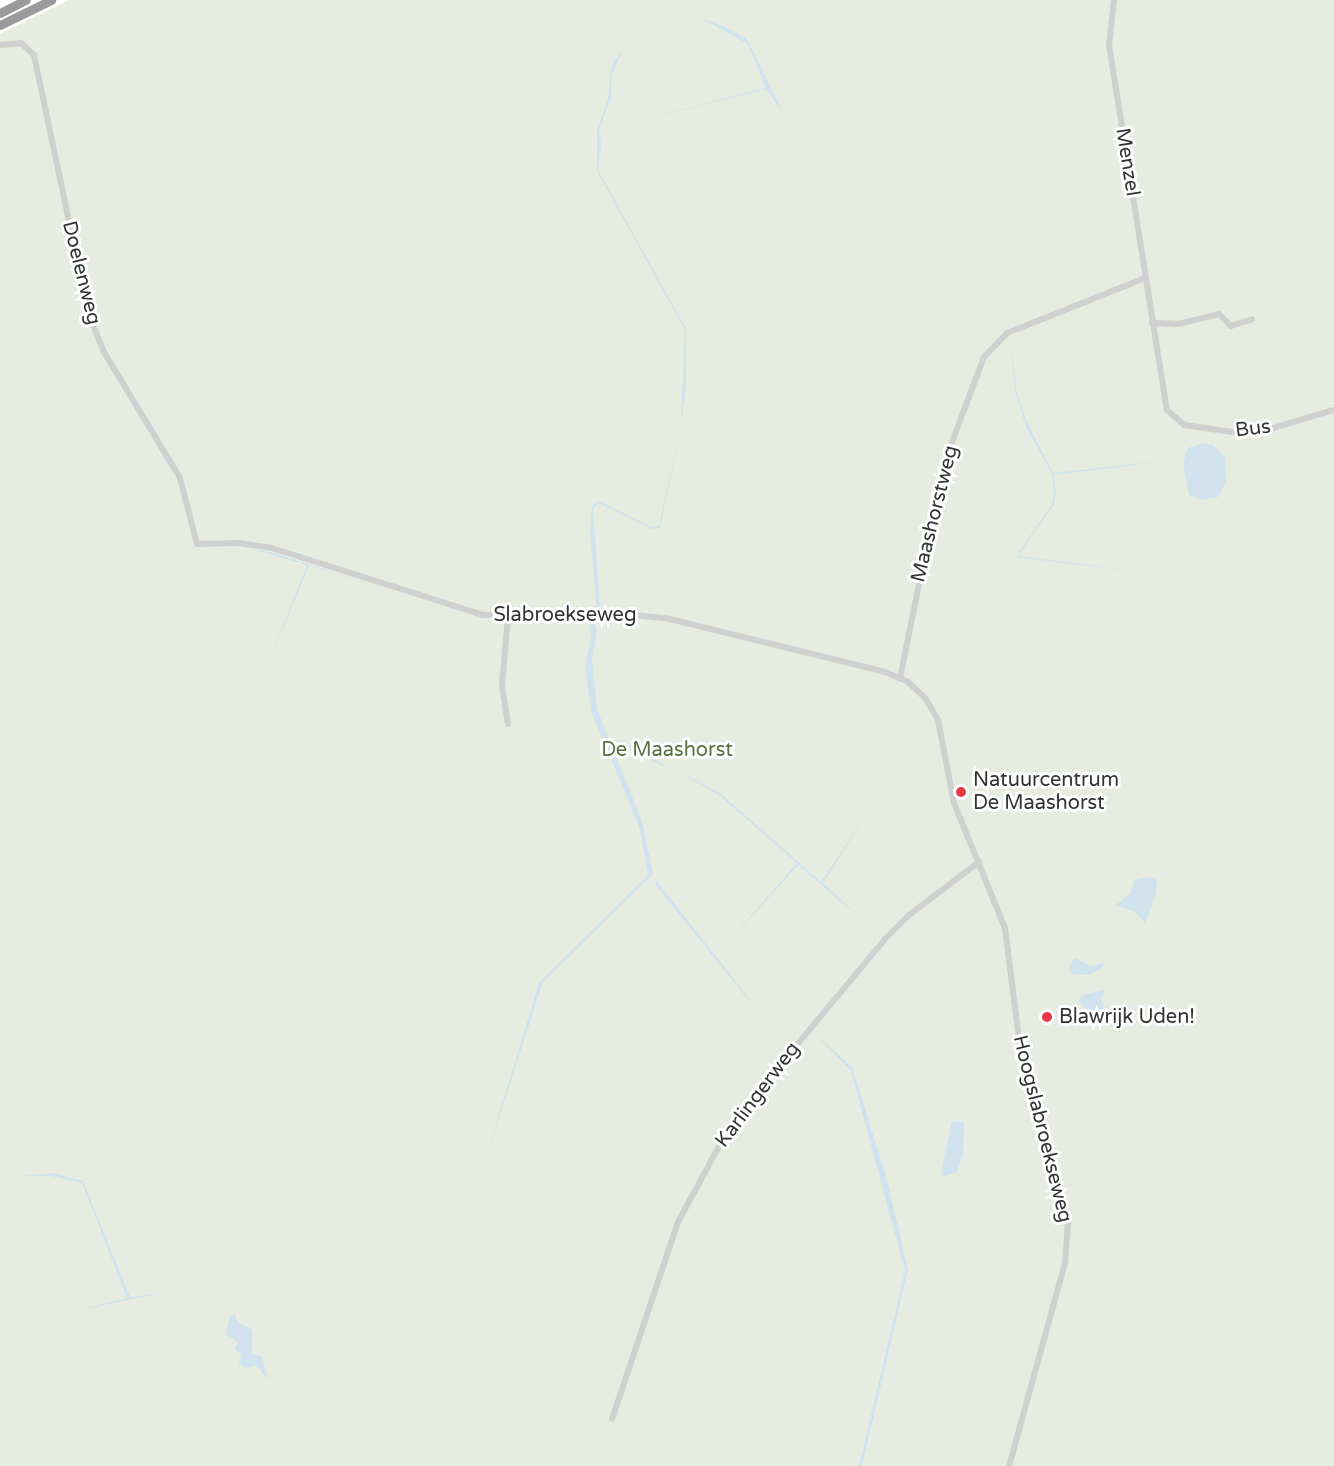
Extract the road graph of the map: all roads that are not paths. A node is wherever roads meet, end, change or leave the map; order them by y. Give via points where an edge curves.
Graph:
1 (26, 0) edge
2 (51, 0) edge
3 (1114, 0) edge
4 (0, 13) edge
5 (0, 25) edge
6 (0, 45) edge
7 (1145, 278) junction
8 (1252, 319) dead end
9 (1152, 323) junction
10 (1334, 410) edge
11 (1172, 418) joint
12 (197, 544) joint
13 (508, 617) junction
14 (900, 678) junction
15 (508, 724) dead end
16 (979, 862) junction
17 (612, 1419) dead end
18 (1009, 1466) edge

1 - 4 highway
2 - 5 highway
3 - 7 street, Menzel via 1109,45
6 - 12 street, Doelenweg via 21,44 34,55 89,315 104,352 180,478
7 - 9 street, Menzel
7 - 14 street, Maashorstweg via 1007,333 984,357 943,466
8 - 9 street via 1232,326 1220,314 1178,324
9 - 11 street, Menzel via 1165,404
10 - 11 street, Bus via 1248,433 1191,426
12 - 13 street, Slabroekseweg via 237,543 272,548 469,612
13 - 14 street, Slabroekseweg via 634,615 670,619
13 - 15 street via 502,685
14 - 16 street, Hoogslabroekseweg via 926,698 938,720 950,792
16 - 17 street, Karlingerweg via 891,933 731,1124 678,1222
16 - 18 street, Hoogslabroekseweg via 1005,928 1019,1050 1069,1234 1065,1263

